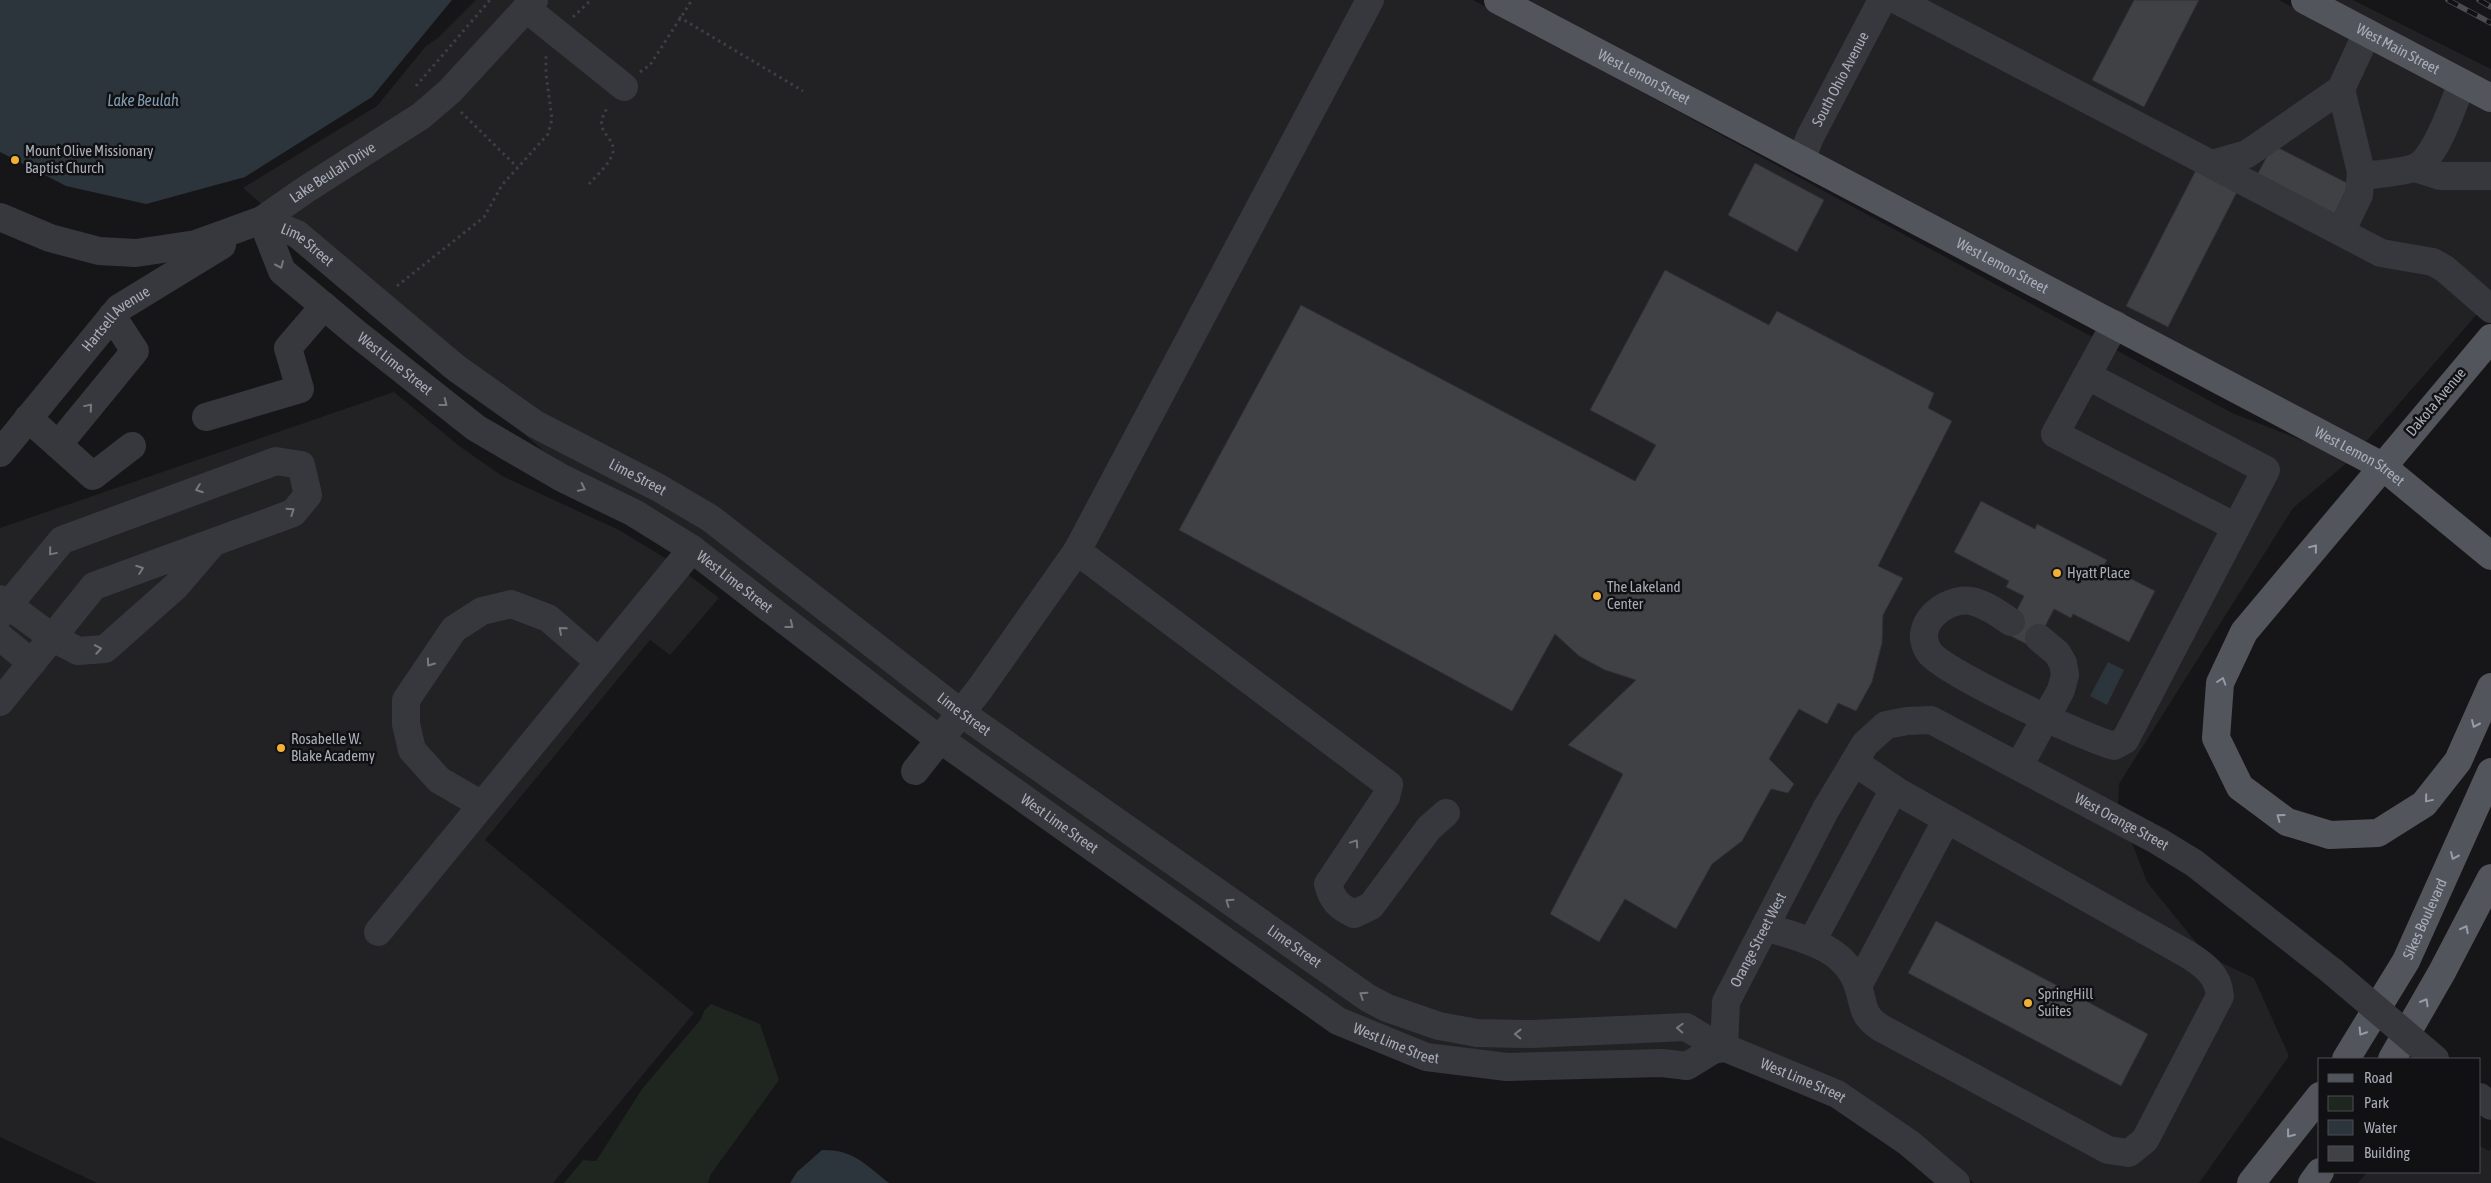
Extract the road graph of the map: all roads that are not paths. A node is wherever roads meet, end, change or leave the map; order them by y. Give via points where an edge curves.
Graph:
1 (1370, 0) edge
2 (1498, 0) edge
3 (1882, 0) edge
4 (1897, 0) edge
5 (2305, 0) edge
6 (530, 4) edge
7 (2367, 33) junction
8 (2462, 83) junction
9 (624, 87) dead end
10 (2341, 89) junction
11 (2491, 98) edge
12 (1801, 160) junction
13 (2212, 164) junction
14 (2414, 168) junction
15 (2361, 176) junction
16 (2491, 176) edge
17 (0, 217) edge
18 (262, 220) junction
19 (2341, 232) junction
20 (324, 306) junction
21 (2491, 309) edge
22 (112, 316) junction
23 (2115, 324) junction
24 (2491, 338) edge
25 (2088, 376) junction
26 (206, 417) dead end
27 (28, 418) junction
28 (58, 445) junction
29 (132, 446) dead end
30 (0, 452) edge
31 (2382, 466) junction
32 (2236, 527) junction
33 (213, 542) junction
34 (692, 549) junction
35 (1077, 551) junction
36 (2491, 556) edge
37 (2, 607) edge
38 (2011, 622) dead end
39 (0, 637) edge
40 (53, 638) junction
41 (2039, 638) dead end
42 (599, 662) junction
43 (32, 663) junction
44 (2491, 687) edge
45 (0, 702) edge
46 (960, 712) junction
47 (2045, 716) junction
48 (939, 739) junction
49 (1854, 762) junction
50 (2018, 766) junction
51 (915, 771) dead end
52 (2491, 772) edge
53 (1894, 789) junction
54 (482, 805) junction
55 (1446, 813) dead end
56 (1947, 820) junction
57 (1812, 836) joint
58 (2491, 878) edge
59 (1765, 927) junction
60 (378, 932) dead end
61 (1812, 941) junction
62 (1858, 986) junction
63 (1724, 1048) junction
64 (2347, 1058) edge
65 (2393, 1058) edge
66 (2434, 1058) edge
67 (2481, 1098) edge
68 (2318, 1099) edge
69 (2491, 1106) edge
70 (1956, 1183) edge
71 (2251, 1183) edge

1 - 35 street
2 - 12 main road, West Lemon Street
3 - 12 street, South Ohio Avenue
4 - 13 street
5 - 7 main road, West Main Street
6 - 9 street via 559,34
6 - 18 street, Lake Beulah Drive via 450,91 421,116
7 - 8 main road, West Main Street
7 - 10 street
8 - 11 main road, West Main Street
8 - 14 street via 2433,150 2424,162
10 - 13 street via 2247,154
10 - 15 street
12 - 23 main road, West Lemon Street
13 - 19 street
14 - 15 street
14 - 16 street via 2440,176
15 - 19 street via 2359,195
17 - 18 street, Lake Beulah Drive via 50,238 99,251 136,253 196,244
18 -> 20 street, West Lime Street via 282,271
18 - 22 street, Hartsell Avenue via 118,308
18 - 46 street, Lime Street via 297,234 456,368 535,424 710,518
19 - 21 street via 2381,253 2433,262
20 - 26 street via 288,348 300,389
20 -> 34 street, West Lime Street via 476,428 562,478 634,513
22 - 27 street, Hartsell Avenue
28 -> 22 street via 135,351
23 - 25 street
23 - 31 main road, West Lemon Street
24 - 31 main road, Dakota Avenue
25 - 32 street via 2266,470
25 - 32 street via 2055,434
27 - 28 street
27 - 30 street, Hartsell Avenue
28 - 29 street via 93,476
31 - 36 main road, West Lemon Street
44 -> 31 main road, Dakota Avenue via 2458,761 2424,804 2378,833 2330,835 2286,822 2240,787 2216,738 2220,683 2244,632
32 - 47 street via 2125,740 2114,746 2097,742
33 -> 37 street via 293,513 308,494 301,465 276,461 62,540
40 -> 33 street via 94,586
40 -> 33 street via 78,651 104,649 176,586
34 - 42 street
34 -> 48 street, West Lime Street
35 - 46 street
55 -> 35 street via 1429,828 1370,906 1354,914 1341,908 1331,896 1328,884 1386,797 1389,785
37 - 40 street
38 - 47 street via 1986,606 1971,601 1953,601 1940,608 1929,620 1924,644 1930,654 1949,668
39 - 43 street
40 - 43 street
41 - 47 street via 2057,654 2065,675 2061,690
42 - 54 street
42 -> 54 street via 548,618 512,604 482,611 454,629 406,700 406,724 412,750 439,780
43 - 45 street
46 - 48 street
63 -> 46 street, Lime Street via 1686,1027 1531,1034 1477,1033 1439,1026 1387,1008 1361,994
47 - 50 street
48 - 51 street
48 - 63 street, West Lime Street via 1338,1021 1368,1035 1426,1057 1507,1066 1662,1063 1687,1066 1713,1050
49 - 50 street, West Orange Street via 1865,744 1886,725 1931,720
49 - 53 street
49 - 57 street, West Orange Street
50 - 66 street, West Orange Street, bridge via 2194,863 2333,972
52 -> 64 main road, Sikes Boulevard via 2406,961
53 - 56 street
53 - 61 street
54 - 60 street
56 - 62 street
56 - 62 street via 2187,954 2213,974 2220,996 2145,1140 2129,1153 2108,1150 1881,1028 1864,1012
57 - 59 street, Orange Street West
65 -> 58 main road
59 - 61 street
59 - 63 street, Orange Street West via 1726,1002
61 - 62 street via 1841,959
63 - 70 street, West Lime Street via 1836,1094 1909,1143
67 - 69 street
68 -> 71 main road

